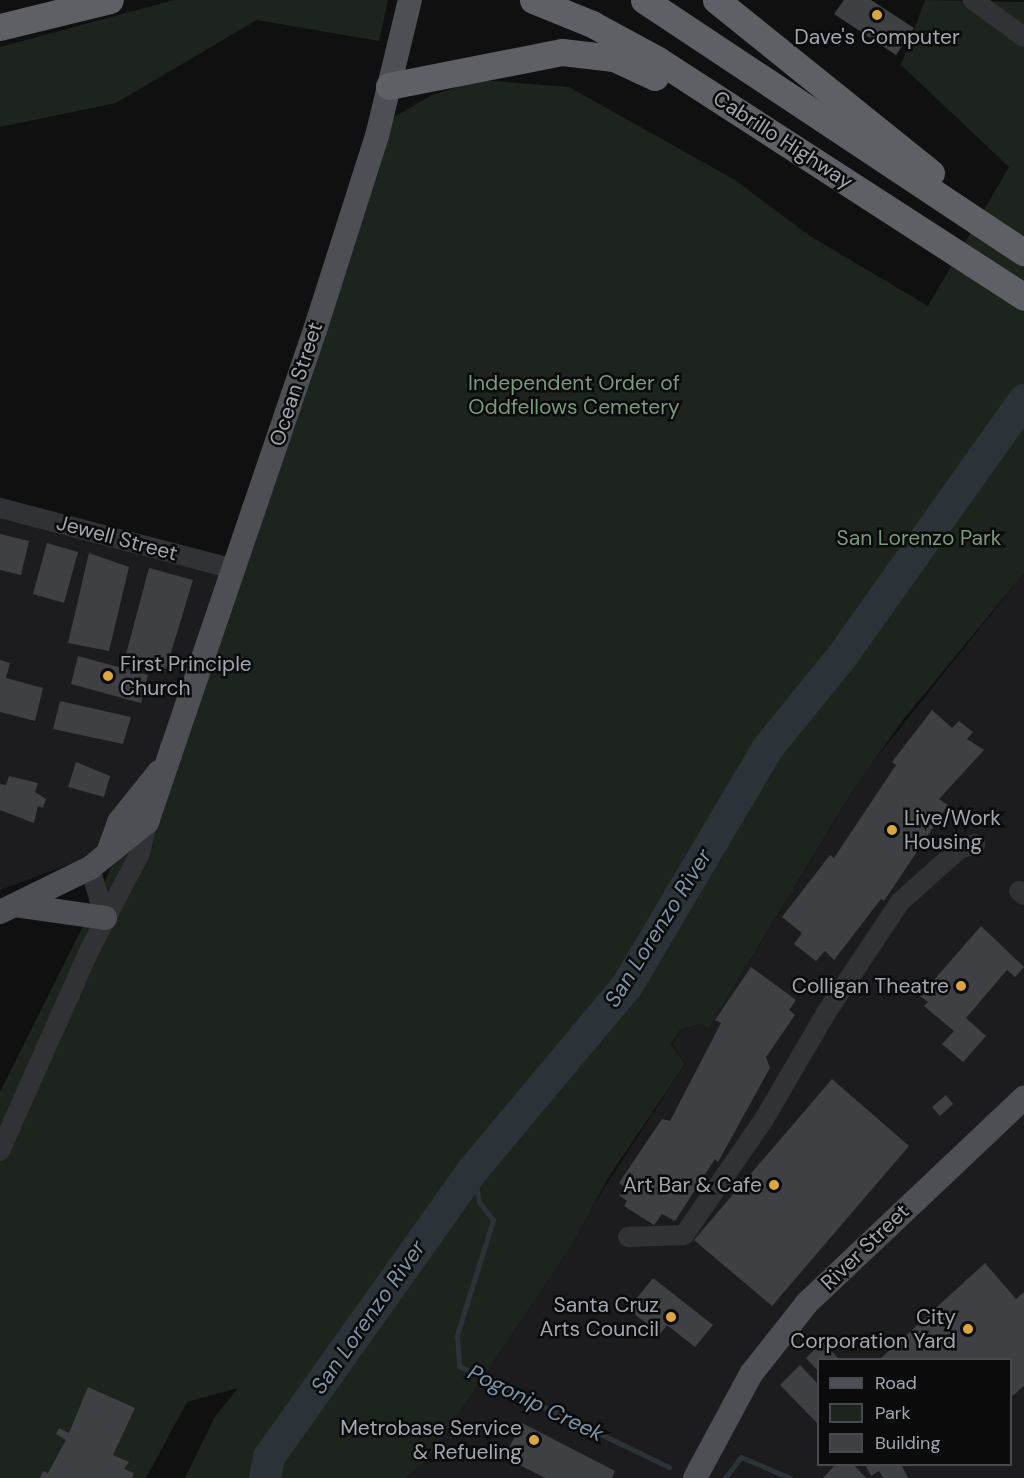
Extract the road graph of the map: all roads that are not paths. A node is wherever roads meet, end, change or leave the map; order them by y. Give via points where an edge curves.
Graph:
1 (110, 0) edge
2 (410, 0) edge
3 (533, 0) edge
4 (644, 0) edge
5 (716, 0) edge
6 (973, 0) edge
7 (0, 27) edge
8 (1024, 37) edge
9 (389, 86) junction
10 (849, 184) junction
11 (1022, 251) edge
12 (1024, 297) edge
13 (0, 508) edge
14 (235, 569) junction
15 (167, 763) junction
16 (147, 822) junction
17 (975, 844) dead end
18 (109, 850) junction
19 (90, 868) junction
20 (8, 908) edge
21 (105, 918) junction
22 (1024, 1098) edge
23 (0, 1151) edge
24 (628, 1237) dead end
25 (694, 1478) edge

1 - 7 highway
2 - 9 main road, Ocean Street
3 - 10 highway, Cabrillo Highway via 592,24 658,60
4 - 11 highway, Cabrillo Highway
5 - 11 highway
6 - 8 street
9 - 10 highway via 548,53 601,55 650,74
9 - 14 main road, Ocean Street via 315,330
10 - 12 highway, Cabrillo Highway
13 - 14 street, Jewell Street
14 - 15 main road, Ocean Street
15 - 16 main road, Ocean Street
15 - 18 main road, Ocean Street via 119,822
16 - 18 main road, Ocean Street
16 - 21 street, Ocean Street via 140,853
17 - 24 street via 959,849 900,902 826,1013 763,1121 684,1235
18 - 19 main road, Ocean Street
19 - 20 main road, Ocean Street
19 - 21 street
20 - 21 main road
21 - 23 street, Ocean Street
22 - 25 main road, River Street via 807,1303 751,1374

